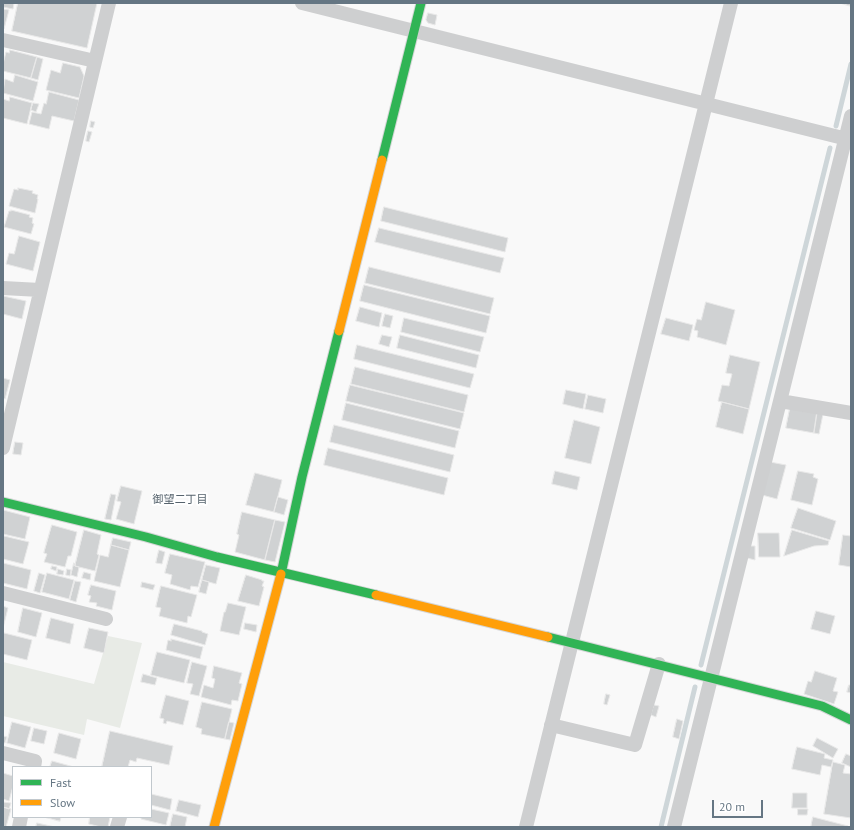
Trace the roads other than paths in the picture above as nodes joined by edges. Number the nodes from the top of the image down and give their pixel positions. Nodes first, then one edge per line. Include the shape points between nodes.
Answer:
1 (110, 3) edge
2 (302, 3) edge
3 (421, 3) edge
4 (731, 3) edge
5 (414, 31) junction
6 (3, 40) edge
7 (95, 61) junction
8 (706, 104) junction
9 (851, 116) edge
10 (848, 139) edge
11 (3, 288) edge
12 (40, 290) junction
13 (780, 401) junction
14 (851, 413) edge
15 (3, 448) edge
16 (3, 502) edge
17 (281, 572) junction
18 (3, 593) edge
19 (106, 619) dead end
20 (572, 643) junction
21 (659, 664) junction
22 (711, 678) junction
23 (851, 720) edge
24 (551, 725) junction
25 (3, 753) edge
26 (34, 766) edge
27 (214, 827) edge
28 (526, 827) edge
29 (674, 827) edge

1 - 7 street
2 - 5 street
3 - 5 street
4 - 8 street
5 - 8 street
5 - 17 street via 302,477
6 - 7 street
7 - 12 street
8 - 10 street
8 - 20 street
9 - 10 street
10 - 13 street
11 - 12 street
12 - 15 street
13 - 14 street
13 - 22 street
16 - 17 street
17 - 20 street
17 - 27 street
18 - 19 street
20 - 21 street
20 - 24 street
21 - 22 street
21 - 24 street via 635,744
22 - 23 street via 822,706
22 - 29 street
24 - 28 street
25 - 26 street via 35,762

